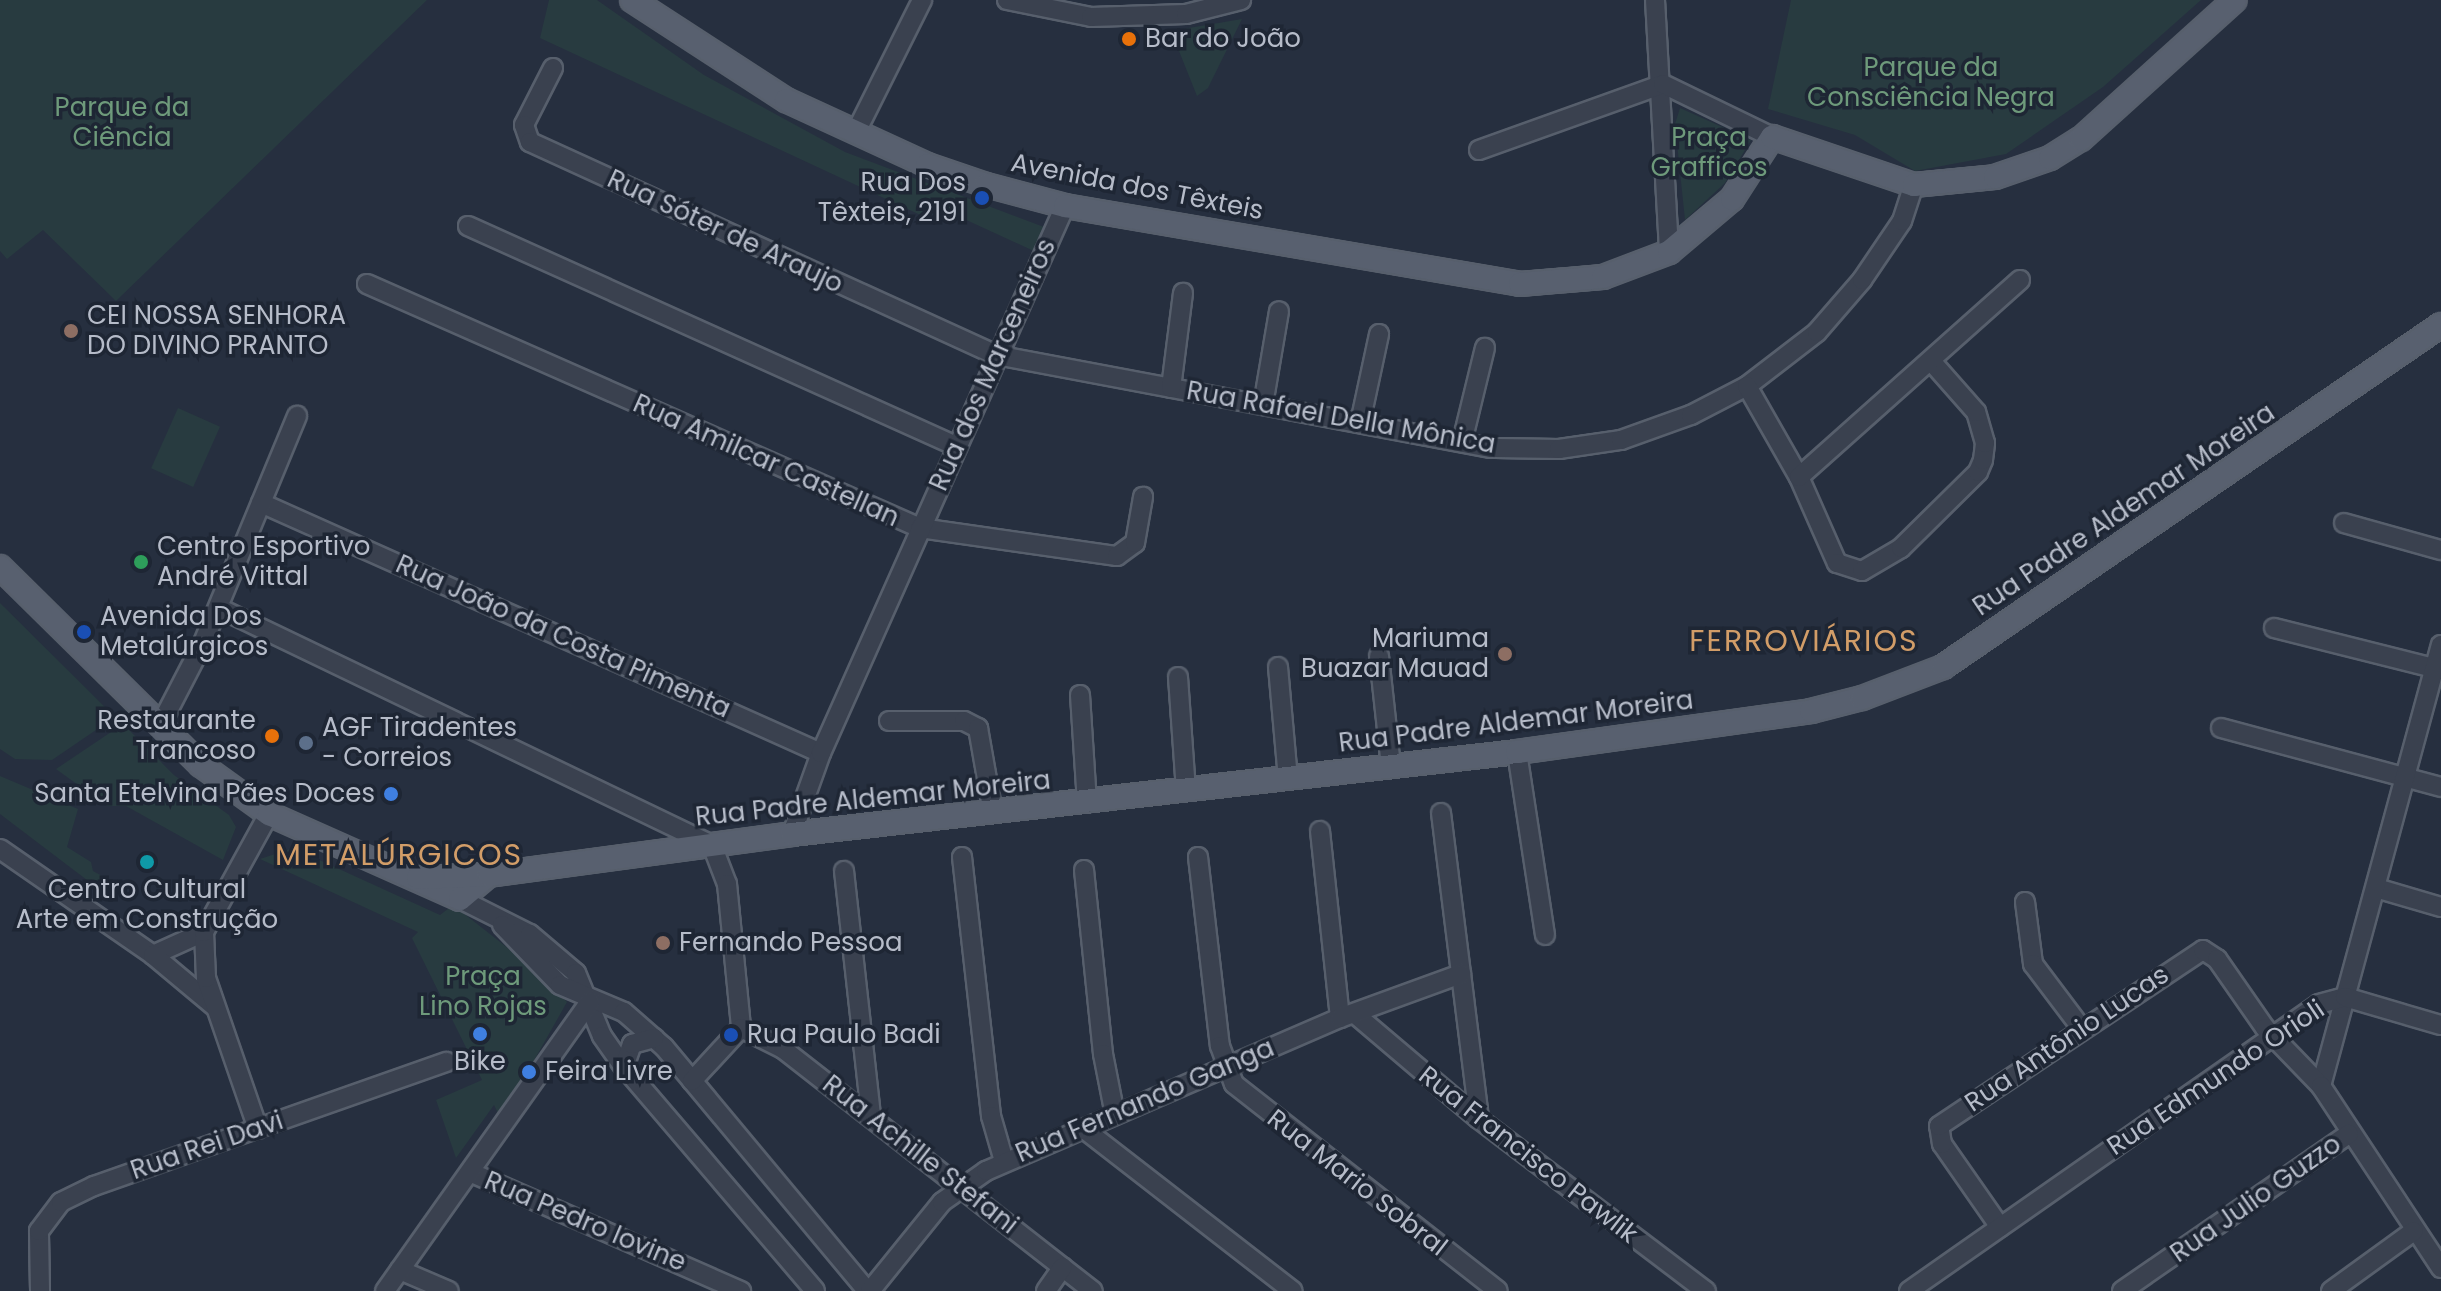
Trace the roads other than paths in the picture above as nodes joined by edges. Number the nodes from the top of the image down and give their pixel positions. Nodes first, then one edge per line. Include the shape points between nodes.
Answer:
1 (632, 0) edge
2 (922, 0) edge
3 (1007, 0) edge
4 (1241, 0) edge
5 (1655, 0) edge
6 (2235, 0) edge
7 (553, 68) dead end
8 (1663, 84) junction
9 (856, 132) junction
10 (1772, 137) junction
11 (1479, 150) dead end
12 (1914, 185) junction
13 (1065, 206) junction
14 (468, 226) dead end
15 (1669, 252) junction
16 (2020, 280) dead end
17 (367, 284) dead end
18 (1183, 293) dead end
19 (1279, 311) dead end
20 (2441, 325) edge
21 (1379, 334) dead end
22 (1485, 348) dead end
23 (996, 355) junction
24 (1931, 361) junction
25 (1747, 386) junction
26 (1171, 388) junction
27 (1263, 405) junction
28 (297, 416) dead end
29 (1360, 423) junction
30 (1462, 442) junction
31 (956, 446) junction
32 (1799, 477) junction
33 (1143, 497) dead end
34 (261, 503) junction
35 (2344, 523) dead end
36 (920, 528) junction
37 (2441, 550) edge
38 (0, 567) edge
39 (219, 608) junction
40 (2274, 628) dead end
41 (2441, 645) edge
42 (1379, 656) dead end
43 (1278, 667) dead end
44 (2438, 669) edge
45 (1178, 677) dead end
46 (1080, 695) dead end
47 (889, 721) dead end
48 (161, 724) junction
49 (2221, 728) dead end
50 (1517, 752) junction
51 (821, 753) junction
52 (1391, 767) junction
53 (2407, 778) junction
54 (1288, 779) junction
55 (2441, 787) edge
56 (1186, 790) junction
57 (1087, 803) junction
58 (993, 813) junction
59 (1441, 813) dead end
60 (269, 814) junction
61 (1320, 831) dead end
62 (792, 834) junction
63 (712, 845) junction
64 (0, 849) edge
65 (962, 857) dead end
66 (1198, 857) dead end
67 (1084, 870) dead end
68 (844, 871) dead end
69 (489, 875) junction
70 (418, 878) junction
71 (2376, 888) junction
72 (460, 899) junction
73 (2025, 902) dead end
74 (2441, 907) edge
75 (204, 932) junction
76 (1545, 935) dead end
77 (153, 955) junction
78 (1461, 974) junction
79 (2345, 997) junction
80 (590, 1001) junction
81 (214, 1006) junction
82 (1347, 1016) junction
83 (2441, 1025) edge
84 (741, 1028) junction
85 (2082, 1029) junction
86 (2273, 1037) junction
87 (654, 1038) junction
88 (447, 1062) dead end
89 (624, 1067) junction
90 (1225, 1067) junction
91 (692, 1081) junction
92 (2321, 1086) junction
93 (1115, 1115) junction
94 (871, 1116) junction
95 (1479, 1119) junction
96 (258, 1129) junction
97 (1084, 1129) junction
98 (2349, 1134) junction
99 (1004, 1161) junction
100 (472, 1173) junction
101 (962, 1187) junction
102 (2000, 1227) junction
103 (2414, 1231) junction
104 (1063, 1267) junction
105 (2441, 1268) edge
106 (400, 1270) junction
107 (40, 1291) edge
108 (385, 1291) edge
109 (449, 1291) edge
110 (741, 1291) edge
111 (815, 1291) edge
112 (869, 1291) edge
113 (1046, 1291) edge
114 (1093, 1291) edge
115 (1293, 1291) edge
116 (1498, 1291) edge
117 (1706, 1291) edge
118 (1909, 1291) edge
119 (2122, 1291) edge
120 (2331, 1291) edge

1 - 9 main road, Avenida dos Têxteis via 786,100
2 - 9 street
3 - 4 street via 1091,17 1186,14
5 - 8 street
6 - 12 main road via 2081,139 2050,158 1995,177
7 - 23 street, Rua Sóter de Araujo via 524,125 530,142
8 - 10 street
8 - 11 street
8 - 15 street
9 - 13 main road, Avenida dos Têxteis via 927,165
10 - 12 main road
10 - 15 main road, Avenida dos Têxteis via 1732,199
12 - 25 street, Rua Rafael Della Mônica via 1902,221 1862,280 1817,332
13 - 15 main road, Avenida dos Têxteis via 1520,284 1603,277
13 - 23 street, Rua dos Marceneiros
14 - 31 street
16 - 24 street
17 - 36 street, Rua Amilcar Castellan
18 - 26 street
19 - 27 street
20 - 50 main road, Rua Padre Aldemar Moreira via 2060,590 1906,686 1811,711
21 - 29 street
22 - 30 street
23 - 26 street, Rua Rafael Della Mônica
23 - 31 street, Rua dos Marceneiros
24 - 32 street
24 - 32 street via 1976,412 1985,443 1983,460 1978,472 1901,548 1873,568 1844,569 1831,553
25 - 30 street, Rua Rafael Della Mônica via 1691,415 1621,440 1559,449
25 - 32 street
26 - 27 street, Rua Rafael Della Mônica
27 - 29 street, Rua Rafael Della Mônica
28 - 34 street
29 - 30 street, Rua Rafael Della Mônica
31 - 36 street, Rua dos Marceneiros
33 - 36 street, Rua Amilcar Castellan via 1135,543 1117,556
34 - 39 street
34 - 51 street, Rua João da Costa Pimenta
35 - 37 street
36 - 51 street, Rua dos Marceneiros
38 - 48 main road
39 - 48 street
39 - 63 street
40 - 44 street
41 - 44 street, Rua Edmundo Orioli
42 - 52 street
43 - 54 street
44 - 53 street, Rua Edmundo Orioli
45 - 56 street
46 - 57 street
47 - 58 street via 964,721 978,728
48 - 60 main road via 201,765
49 - 53 street
50 - 52 main road, Rua Padre Aldemar Moreira
50 - 76 street
51 - 62 street, Rua dos Marceneiros
52 - 54 main road, Rua Padre Aldemar Moreira
53 - 55 street
53 - 71 street, Rua Edmundo Orioli
54 - 56 main road, Rua Padre Aldemar Moreira
56 - 57 main road, Rua Padre Aldemar Moreira
57 - 58 main road, Rua Padre Aldemar Moreira
58 - 62 main road, Rua Padre Aldemar Moreira
59 - 78 street
60 - 70 main road
60 - 75 street
61 - 82 street
62 - 63 main road, Rua Padre Aldemar Moreira
63 - 69 main road, Rua Padre Aldemar Moreira
63 - 84 street via 727,884
64 - 77 street
65 - 99 street via 991,1116
66 - 90 street
67 - 93 street via 1103,1054
68 - 94 street
69 - 70 main road, Rua Padre Aldemar Moreira
69 - 72 main road
70 - 72 main road
71 - 74 street
71 - 79 street, Rua Edmundo Orioli
72 - 80 street via 500,923 560,985
73 - 85 street via 2033,964
75 - 77 street
75 - 81 street via 206,978
77 - 81 street
78 - 82 street, Rua Fernando Ganga
78 - 95 street
79 - 83 street
79 - 86 street, Rua Edmundo Orioli via 2319,1004
79 - 92 street
80 - 87 street via 624,1012
80 - 89 street via 602,1036
80 - 100 street
81 - 96 street
82 - 90 street, Rua Fernando Ganga
82 - 95 street, Rua Francisco Pawlik
84 - 91 street
84 - 94 street, Rua Achille Stefani via 769,1039
85 - 86 street, Rua Antônio Lucas via 2203,950 2217,959
85 - 102 street, Rua Antônio Lucas via 1937,1131
86 - 92 street
86 - 102 street, Rua Edmundo Orioli
87 - 89 street via 632,1044
87 - 91 street
88 - 96 street, Rua Rei Davi
89 - 111 street
90 - 93 street, Rua Fernando Ganga
90 - 116 street, Rua Mario Sobral via 1250,1100
91 - 112 street
92 - 98 street
93 - 97 street, Rua Fernando Ganga
94 - 101 street, Rua Achille Stefani
95 - 117 street, Rua Francisco Pawlik
96 - 107 street, Rua Rei Davi via 61,1202 39,1231
97 - 99 street, Rua Fernando Ganga
97 - 115 street
98 - 103 street
98 - 119 street, Rua Julio Guzzo
99 - 101 street, Rua Fernando Ganga
100 - 106 street
100 - 110 street, Rua Pedro Iovine
101 - 104 street, Rua Achille Stefani
101 - 112 street, Rua Fernando Ganga via 942,1202
102 - 118 street, Rua Edmundo Orioli
103 - 105 street
103 - 120 street
104 - 113 street
104 - 114 street, Rua Achille Stefani
106 - 108 street
106 - 109 street

